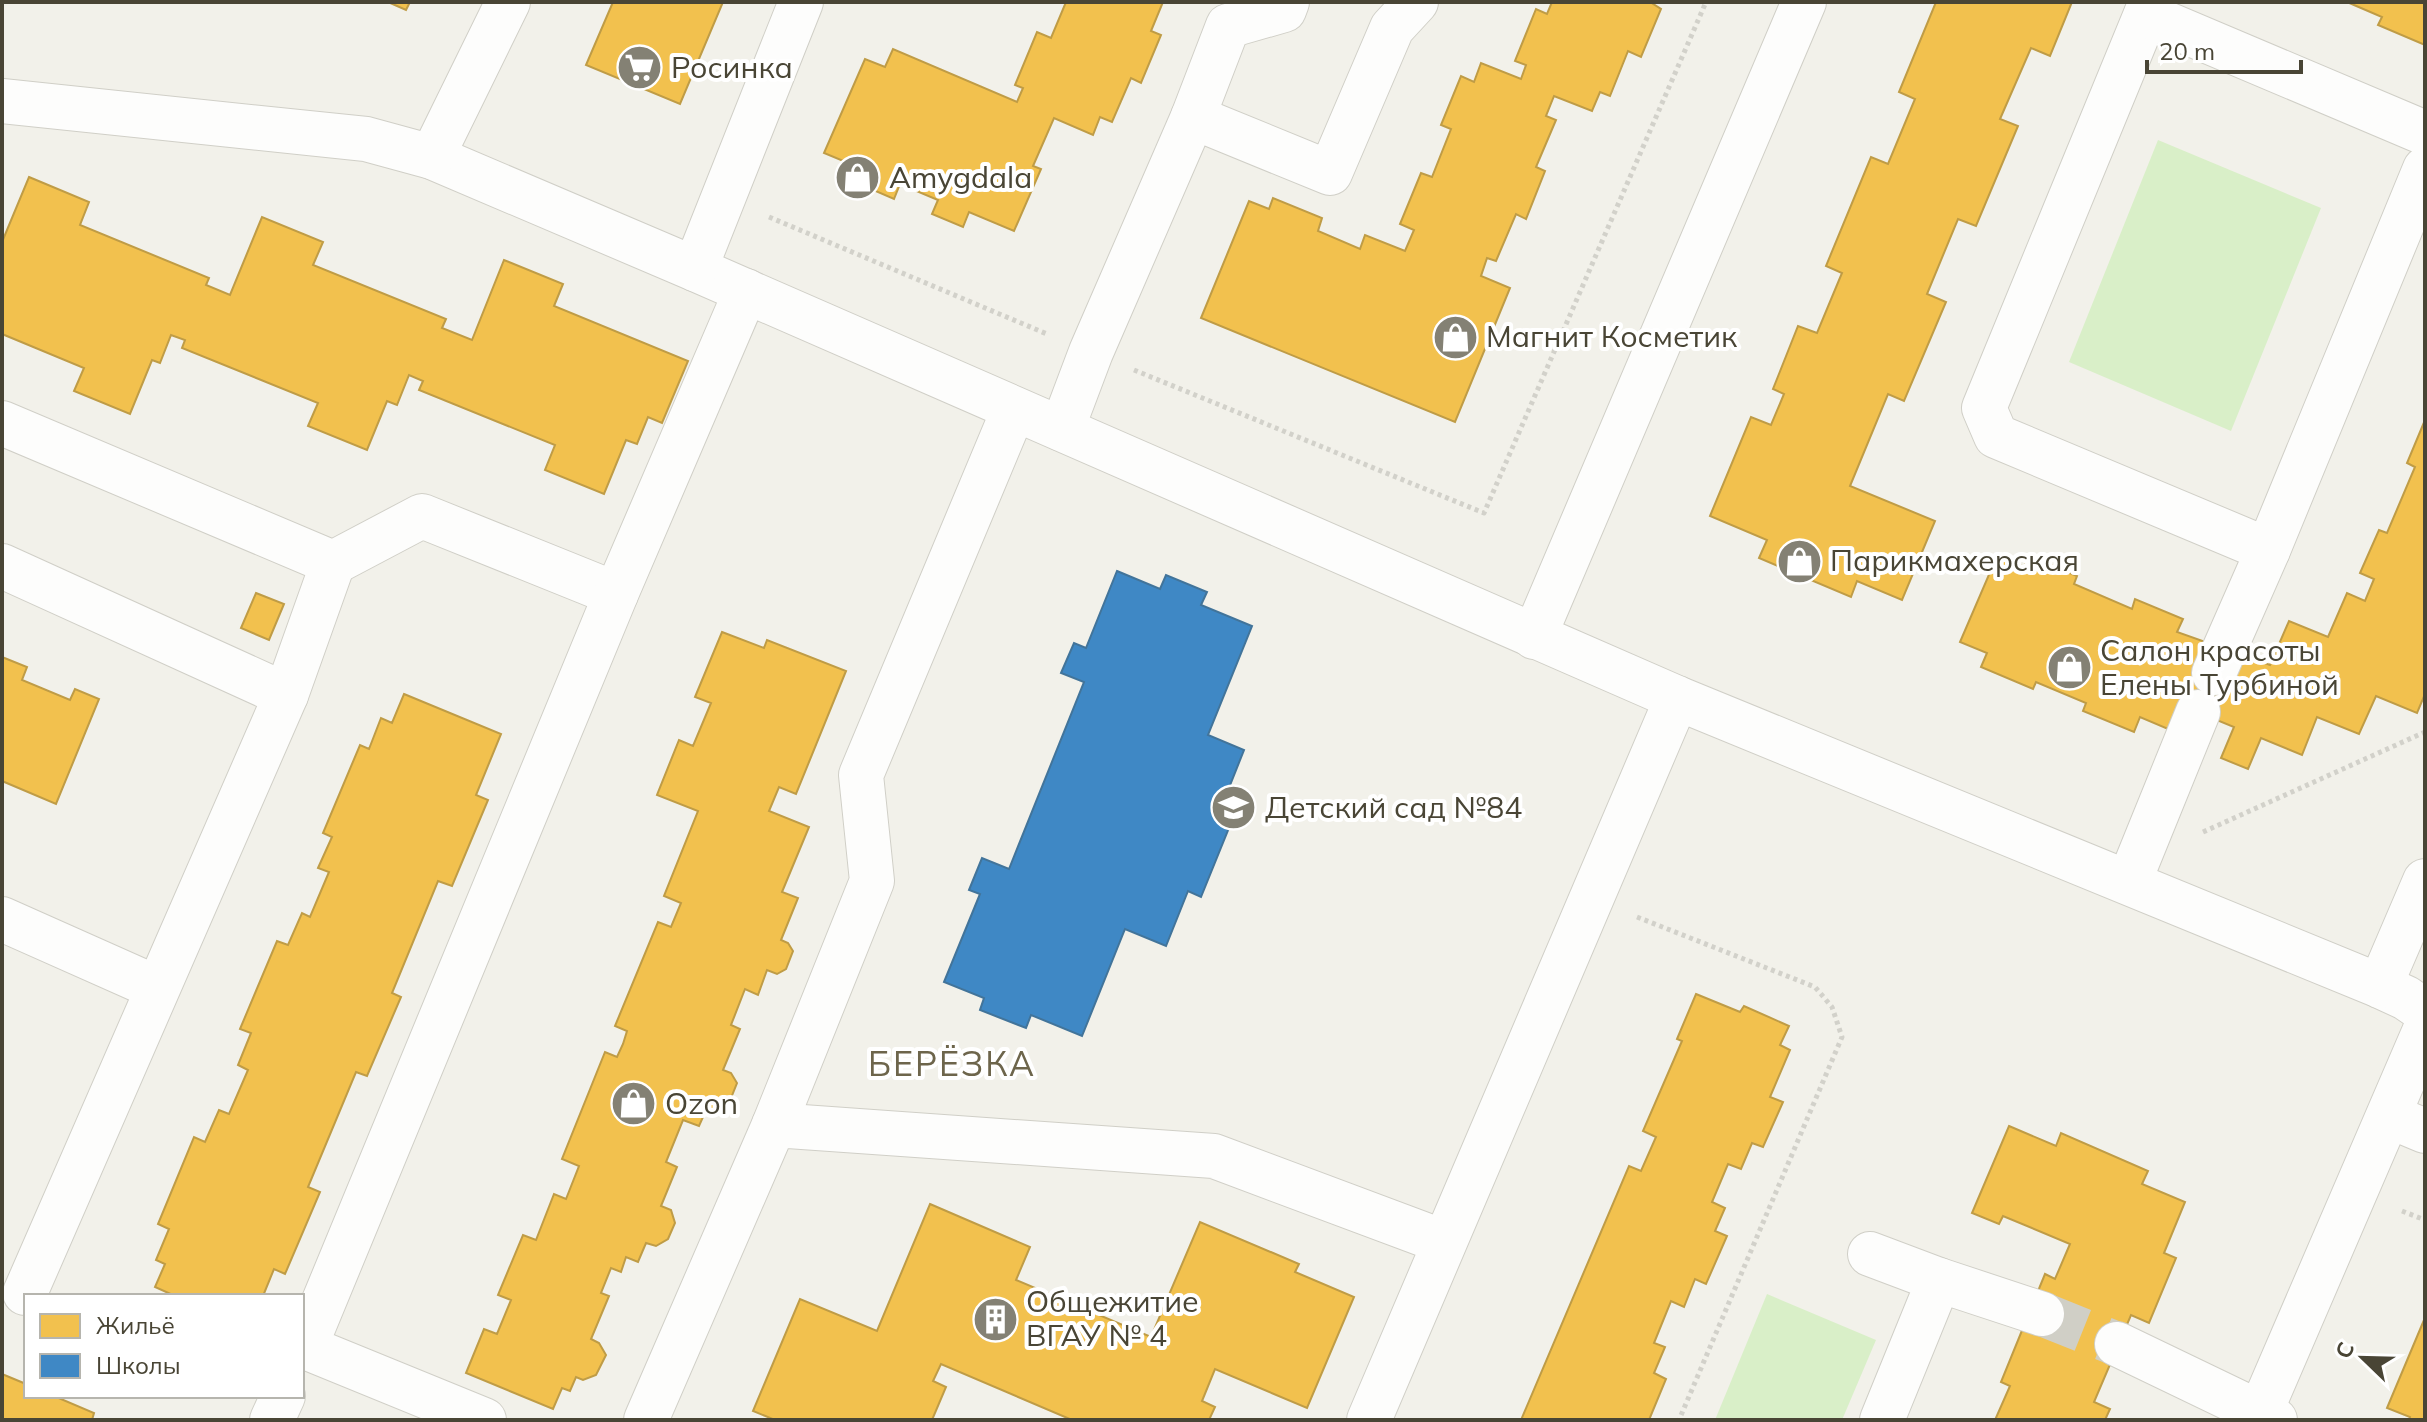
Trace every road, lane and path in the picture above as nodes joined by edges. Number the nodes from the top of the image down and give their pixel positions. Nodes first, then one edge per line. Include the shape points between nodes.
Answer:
1 (508, 2) edge
2 (801, 2) edge
3 (1287, 2) edge
4 (1416, 2) edge
5 (1706, 2) edge
6 (1804, 2) edge
7 (2148, 8) edge
8 (2, 101) edge
9 (1193, 117) junction
10 (2425, 133) edge
11 (432, 157) junction
12 (2425, 169) edge
13 (695, 269) junction
14 (746, 291) junction
15 (1014, 409) junction
16 (2, 423) edge
17 (1062, 429) junction
18 (1484, 513) dead end
19 (2268, 550) junction
20 (333, 563) junction
21 (2, 566) edge
22 (616, 594) junction
23 (1534, 637) junction
24 (286, 695) junction
25 (1677, 698) junction
26 (2425, 732) edge
27 (2150, 832) junction
28 (2425, 881) edge
29 (2129, 882) junction
30 (1592, 898) junction
31 (2, 919) edge
32 (2380, 986) junction
33 (157, 988) junction
34 (2425, 1011) edge
35 (2425, 1030) edge
36 (2407, 1124) edge
37 (774, 1125) junction
38 (2402, 1211) dead end
39 (2425, 1220) edge
40 (1444, 1242) junction
41 (1870, 1254) dead end
42 (1939, 1280) junction
43 (20, 1290) edge
44 (2042, 1314) tunnel mouth
45 (2117, 1344) tunnel mouth
46 (304, 1348) edge
47 (304, 1350) edge
48 (2268, 1416) edge
49 (484, 1420) edge
50 (646, 1420) edge
51 (1369, 1420) edge
52 (1679, 1420) edge
53 (1882, 1420) edge

1 - 11 lane
2 - 13 lane
3 - 9 lane via 1284,10 1228,26
4 - 9 lane via 1392,28 1330,173
5 - 18 path
6 - 23 lane
7 - 10 lane
7 - 19 lane via 1984,408 1996,436
8 - 11 lane via 366,139
9 - 17 lane
11 - 13 lane
12 - 19 lane
13 - 14 lane
14 - 15 lane
14 - 22 lane
15 - 17 lane
15 - 37 lane via 861,775 872,881
16 - 20 lane
17 - 23 lane
19 - 27 lane
20 - 22 lane via 422,516
20 - 24 lane
21 - 24 lane
22 - 46 lane
23 - 25 lane
24 - 33 lane
25 - 29 lane
25 - 30 lane
26 - 27 path via 2178,844
27 - 29 lane
28 - 32 lane
29 - 32 lane
30 - 40 lane
30 - 52 path via 1815,987 1832,1007 1842,1037
31 - 33 lane
32 - 34 lane
33 - 43 lane
35 - 36 lane
36 - 48 lane
37 - 40 lane via 1214,1156
37 - 50 lane
38 - 39 path
40 - 51 lane
41 - 42 lane
42 - 44 lane
42 - 53 lane
45 - 48 lane
47 - 49 lane

